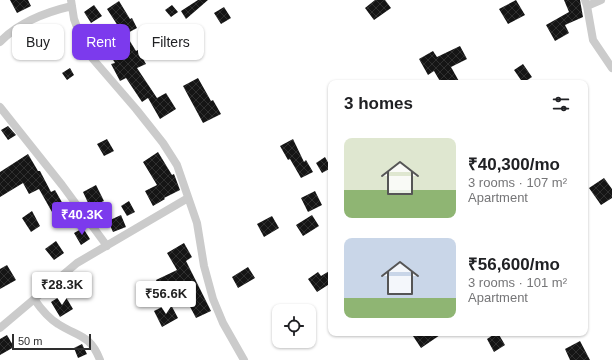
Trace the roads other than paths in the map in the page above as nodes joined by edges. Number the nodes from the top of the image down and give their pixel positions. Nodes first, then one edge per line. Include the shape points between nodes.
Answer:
1 (601, 0) edge
2 (72, 3) edge
3 (586, 3) edge
4 (0, 42) edge
5 (612, 68) edge
6 (0, 106) edge
7 (188, 198) junction
8 (107, 246) junction
9 (34, 299) junction
10 (0, 328) edge
11 (100, 360) edge
12 (244, 360) edge

1 - 3 street
2 - 4 street via 21,25
2 - 7 street via 74,19 86,51 163,143 177,165
3 - 5 street via 593,40
6 - 8 street
7 - 8 street
7 - 12 street via 197,223 204,266 213,299
8 - 9 street via 77,263
9 - 10 street
9 - 11 street via 46,315 90,342

